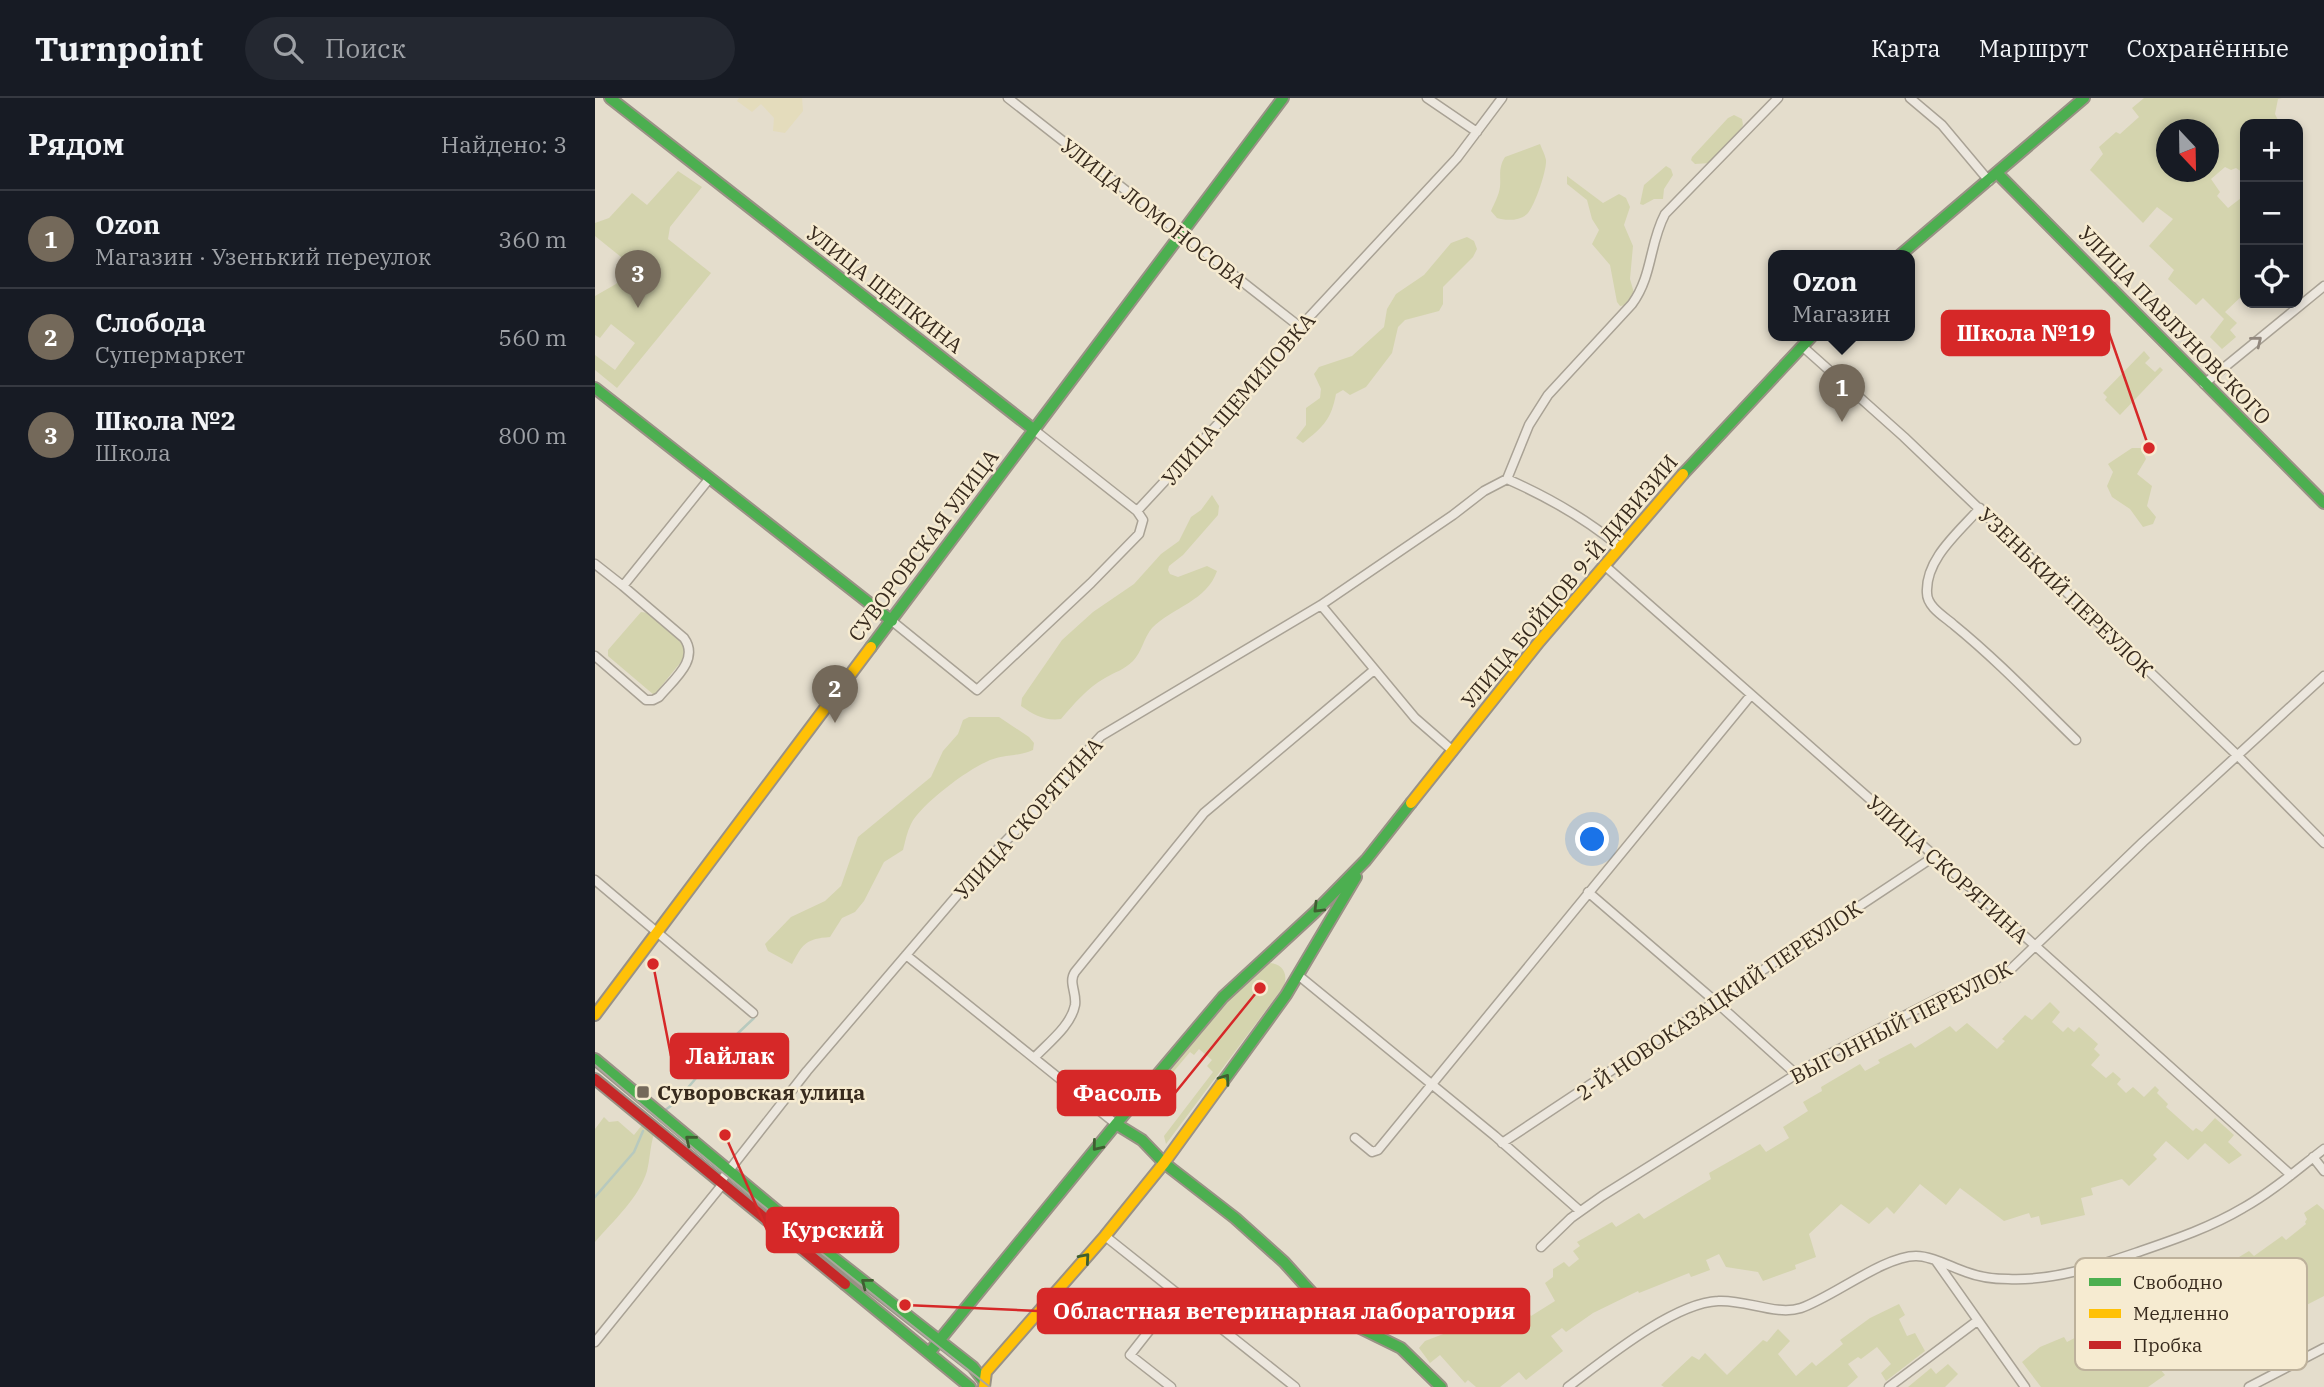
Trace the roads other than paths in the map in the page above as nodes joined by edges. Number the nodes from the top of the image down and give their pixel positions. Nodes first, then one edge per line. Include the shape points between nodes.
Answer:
1 (610, 98) edge
2 (1007, 98) edge
3 (1283, 98) edge
4 (1427, 98) edge
5 (1503, 98) edge
6 (1778, 98) edge
7 (1910, 98) edge
8 (2084, 98) edge
9 (1476, 132) junction
10 (1993, 178) junction
11 (1180, 235) junction
12 (1906, 250) edge
13 (2324, 286) edge
14 (1300, 327) junction
15 (1807, 341) edge
16 (1802, 346) junction
17 (2204, 384) junction
18 (595, 388) edge
19 (1033, 429) junction
20 (709, 479) junction
21 (1507, 479) junction
22 (2324, 503) edge
23 (1980, 508) junction
24 (1137, 511) junction
25 (1620, 547) junction
26 (595, 564) edge
27 (1604, 565) junction
28 (623, 586) junction
29 (1321, 605) junction
30 (892, 621) junction
31 (595, 656) edge
32 (1374, 670) junction
33 (2324, 676) edge
34 (1751, 695) junction
35 (2076, 740) dead end
36 (1453, 751) junction
37 (2238, 756) junction
38 (2324, 843) edge
39 (1935, 856) junction
40 (1366, 860) junction
41 (595, 880) edge
42 (1588, 892) junction
43 (658, 933) junction
44 (2035, 946) junction
45 (907, 955) junction
46 (1298, 975) junction
47 (1716, 1002) junction
48 (753, 1013) dead end
49 (595, 1015) edge
50 (1034, 1058) junction
51 (595, 1059) edge
52 (1796, 1074) junction
53 (595, 1079) edge
54 (1432, 1085) junction
55 (1116, 1124) junction
56 (1355, 1138) dead end
57 (1502, 1143) junction
58 (2324, 1149) edge
59 (2313, 1157) junction
60 (1164, 1163) junction
61 (729, 1171) junction
62 (2324, 1171) edge
63 (2291, 1175) junction
64 (722, 1185) junction
65 (1580, 1210) junction
66 (1104, 1236) junction
67 (1541, 1247) dead end
68 (2118, 1258) edge
69 (1936, 1261) junction
70 (2075, 1272) edge
71 (1178, 1294) junction
72 (1977, 1321) junction
73 (940, 1340) junction
74 (595, 1342) edge
75 (1008, 1346) junction
76 (2324, 1348) edge
77 (932, 1356) junction
78 (2307, 1357) edge
79 (973, 1367) junction
80 (2282, 1370) edge
81 (984, 1384) edge
82 (970, 1387) edge
83 (1171, 1387) edge
84 (1295, 1387) edge
85 (1441, 1387) edge
86 (1568, 1387) edge
87 (1889, 1387) edge
88 (2025, 1387) edge
89 (2249, 1387) edge

1 - 19 street, УЛИЦА ЩЕПКИНА
2 - 11 street, УЛИЦА ЛОМОНОСОВА
3 - 11 street, СУВОРОВСКАЯ УЛИЦА
4 - 9 street
5 - 9 street, УЛИЦА ЩЕМИЛОВКА
6 - 21 street via 1665,214 1640,293 1548,395 1529,425
7 - 10 street, УЛИЦА ПАВЛУНОВСКОГО
8 - 10 street
9 - 14 street, УЛИЦА ЩЕМИЛОВКА
10 - 12 street
10 - 17 street, УЛИЦА ПАВЛУНОВСКОГО via 2053,228
11 - 14 street, УЛИЦА ЛОМОНОСОВА
11 - 19 street, СУВОРОВСКАЯ УЛИЦА
17 -> 13 street
14 - 24 street, УЛИЦА ЩЕМИЛОВКА via 1243,397
15 - 16 street, УЛИЦА БОЙЦОВ 9-Й ДИВИЗИИ
16 - 23 street, УЗЕНЬКИЙ ПЕРЕУЛОК
16 - 25 street, УЛИЦА БОЙЦОВ 9-Й ДИВИЗИИ
17 - 22 street, УЛИЦА ПАВЛУНОВСКОГО
18 - 20 street
19 - 24 street, УЛИЦА ЩЕПКИНА
19 - 30 street, СУВОРОВСКАЯ УЛИЦА
20 - 28 street
20 - 30 street
21 - 25 street via 1571,511
21 - 29 street, УЛИЦА СКОРЯТИНА
23 - 35 street via 1940,553 1930,575 1928,600
23 - 37 street, УЗЕНЬКИЙ ПЕРЕУЛОК
24 - 30 street via 1143,520 1139,534 977,690
25 - 27 street, УЛИЦА БОЙЦОВ 9-Й ДИВИЗИИ
26 - 28 street
27 - 34 street, УЛИЦА СКОРЯТИНА
27 - 36 street, УЛИЦА БОЙЦОВ 9-Й ДИВИЗИИ
28 - 31 street via 684,638 690,648 689,661 659,697 646,700
29 - 32 street
29 - 45 street, УЛИЦА СКОРЯТИНА via 1101,736
30 - 43 street, СУВОРОВСКАЯ УЛИЦА
32 - 36 street via 1415,718
32 - 50 street via 1196,822 1075,972 1070,1017
33 - 37 street, ВЫГОННЫЙ ПЕРЕУЛОК
34 - 39 street, УЛИЦА СКОРЯТИНА
34 - 42 street
36 - 40 street, УЛИЦА БОЙЦОВ 9-Й ДИВИЗИИ
37 - 38 street, УЗЕНЬКИЙ ПЕРЕУЛОК
37 - 44 street, ВЫГОННЫЙ ПЕРЕУЛОК
39 - 44 street, УЛИЦА СКОРЯТИНА
39 - 47 street, 2-Й НОВОКАЗАЦКИЙ ПЕРЕУЛОК
40 - 46 street, УЛИЦА БОЙЦОВ 9-Й ДИВИЗИИ
40 -> 55 street, УЛИЦА БОЙЦОВ 9-Й ДИВИЗИИ via 1223,997
41 - 43 street
42 - 47 street
42 - 54 street
43 - 48 street
43 - 49 street, СУВОРОВСКАЯ УЛИЦА
44 - 52 street, ВЫГОННЫЙ ПЕРЕУЛОК via 2002,975 1943,996
44 - 63 street, УЛИЦА СКОРЯТИНА
45 - 50 street
45 - 61 street, УЛИЦА СКОРЯТИНА via 793,1087
46 - 54 street
60 -> 46 street, УЛИЦА БОЙЦОВ 9-Й ДИВИЗИИ
47 - 52 street
47 - 57 street, 2-Й НОВОКАЗАЦКИЙ ПЕРЕУЛОК
50 - 55 street
61 -> 51 street
52 - 65 street, ВЫГОННЫЙ ПЕРЕУЛОК
53 - 64 street
54 - 56 street via 1378,1150 1372,1152
54 - 57 street
55 - 60 street via 1142,1140
55 -> 73 street, УЛИЦА БОЙЦОВ 9-Й ДИВИЗИИ
57 - 65 street
58 - 59 street
59 - 62 street
59 - 63 street
60 - 66 street, УЛИЦА БОЙЦОВ 9-Й ДИВИЗИИ
60 - 85 street via 1235,1218 1312,1293 1348,1322 1401,1348
61 - 64 street, УЛИЦА СКОРЯТИНА
73 -> 61 street
63 - 68 street via 2221,1220
64 - 74 street, УЛИЦА СКОРЯТИНА
64 - 77 street
65 - 67 street, ВЫГОННЫЙ ПЕРЕУЛОК
66 - 71 street
75 -> 66 street, УЛИЦА БОЙЦОВ 9-Й ДИВИЗИИ
69 - 70 street via 1969,1274 2002,1279
69 - 72 street
69 - 86 street via 1904,1258 1793,1310 1735,1301 1698,1304 1621,1346
71 - 83 street via 1130,1355
71 - 84 street
72 - 87 street
72 - 88 street
73 - 77 street, УЛИЦА БОЙЦОВ 9-Й ДИВИЗИИ
73 - 79 street
75 - 79 street
75 - 81 street, УЛИЦА БОЙЦОВ 9-Й ДИВИЗИИ via 986,1372
76 - 78 street
77 - 79 street
77 - 82 street
79 - 81 street
80 - 89 street

